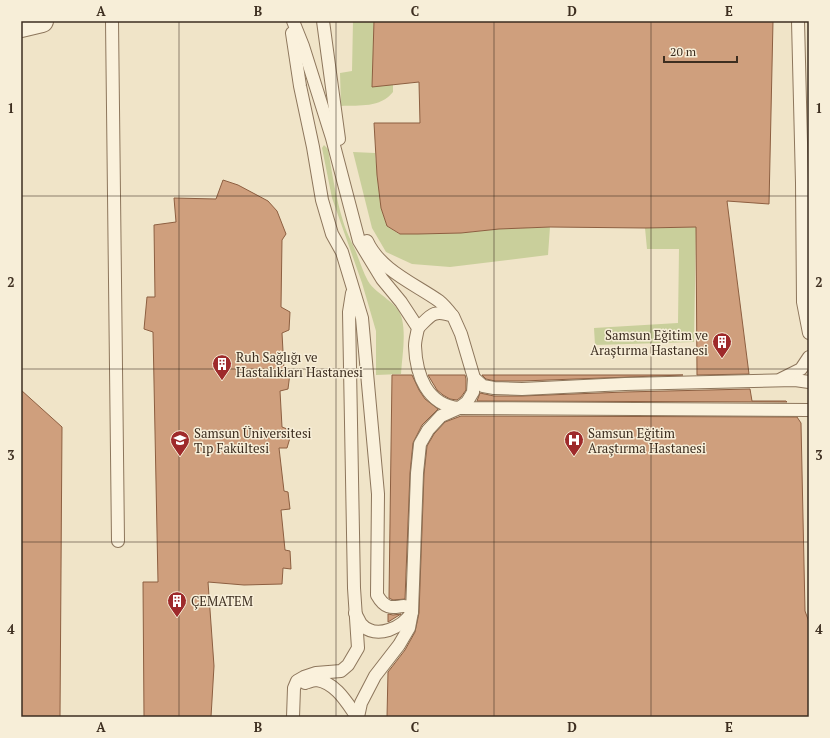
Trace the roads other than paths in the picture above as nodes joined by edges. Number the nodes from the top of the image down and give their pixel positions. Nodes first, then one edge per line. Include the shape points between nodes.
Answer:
1 (42, 21) edge
2 (112, 21) edge
3 (292, 21) edge
4 (323, 21) edge
5 (798, 21) edge
6 (21, 26) edge
7 (332, 138) junction
8 (313, 148) junction
9 (353, 290) junction
10 (453, 316) junction
11 (418, 328) junction
12 (809, 333) edge
13 (809, 357) edge
14 (474, 378) junction
15 (775, 381) junction
16 (809, 382) edge
17 (459, 408) junction
18 (809, 410) edge
19 (118, 542) dead end
20 (412, 612) junction
21 (355, 613) junction
22 (294, 698) junction
23 (294, 717) edge
24 (357, 717) edge

1 - 6 street
2 - 19 lane
3 - 7 lane via 303,46
3 - 8 lane via 300,86
4 - 10 lane via 337,134 361,226 369,245 394,272 440,302
5 - 12 lane via 803,302
7 - 8 lane via 324,130 320,130 314,139
7 - 11 lane via 359,241 382,279
8 - 9 lane via 322,200
9 - 20 lane via 362,318 377,486 378,595 386,607 403,605
9 - 21 lane via 349,312
10 - 11 lane via 442,312 432,314
10 - 14 lane
11 - 17 lane via 415,345 421,381 439,402
13 - 15 lane via 801,369
14 - 15 lane via 482,386 522,389
14 - 17 lane via 473,392 467,402
15 - 16 lane
17 - 18 lane
17 - 20 lane via 441,416 420,444
20 - 21 lane via 401,625 388,631 373,632 362,625
20 - 24 lane via 409,628 399,646 375,676
21 - 22 lane via 358,648 348,665 341,671 316,673 297,681
22 - 23 lane
22 - 24 lane via 304,683 316,680 329,685 341,695

